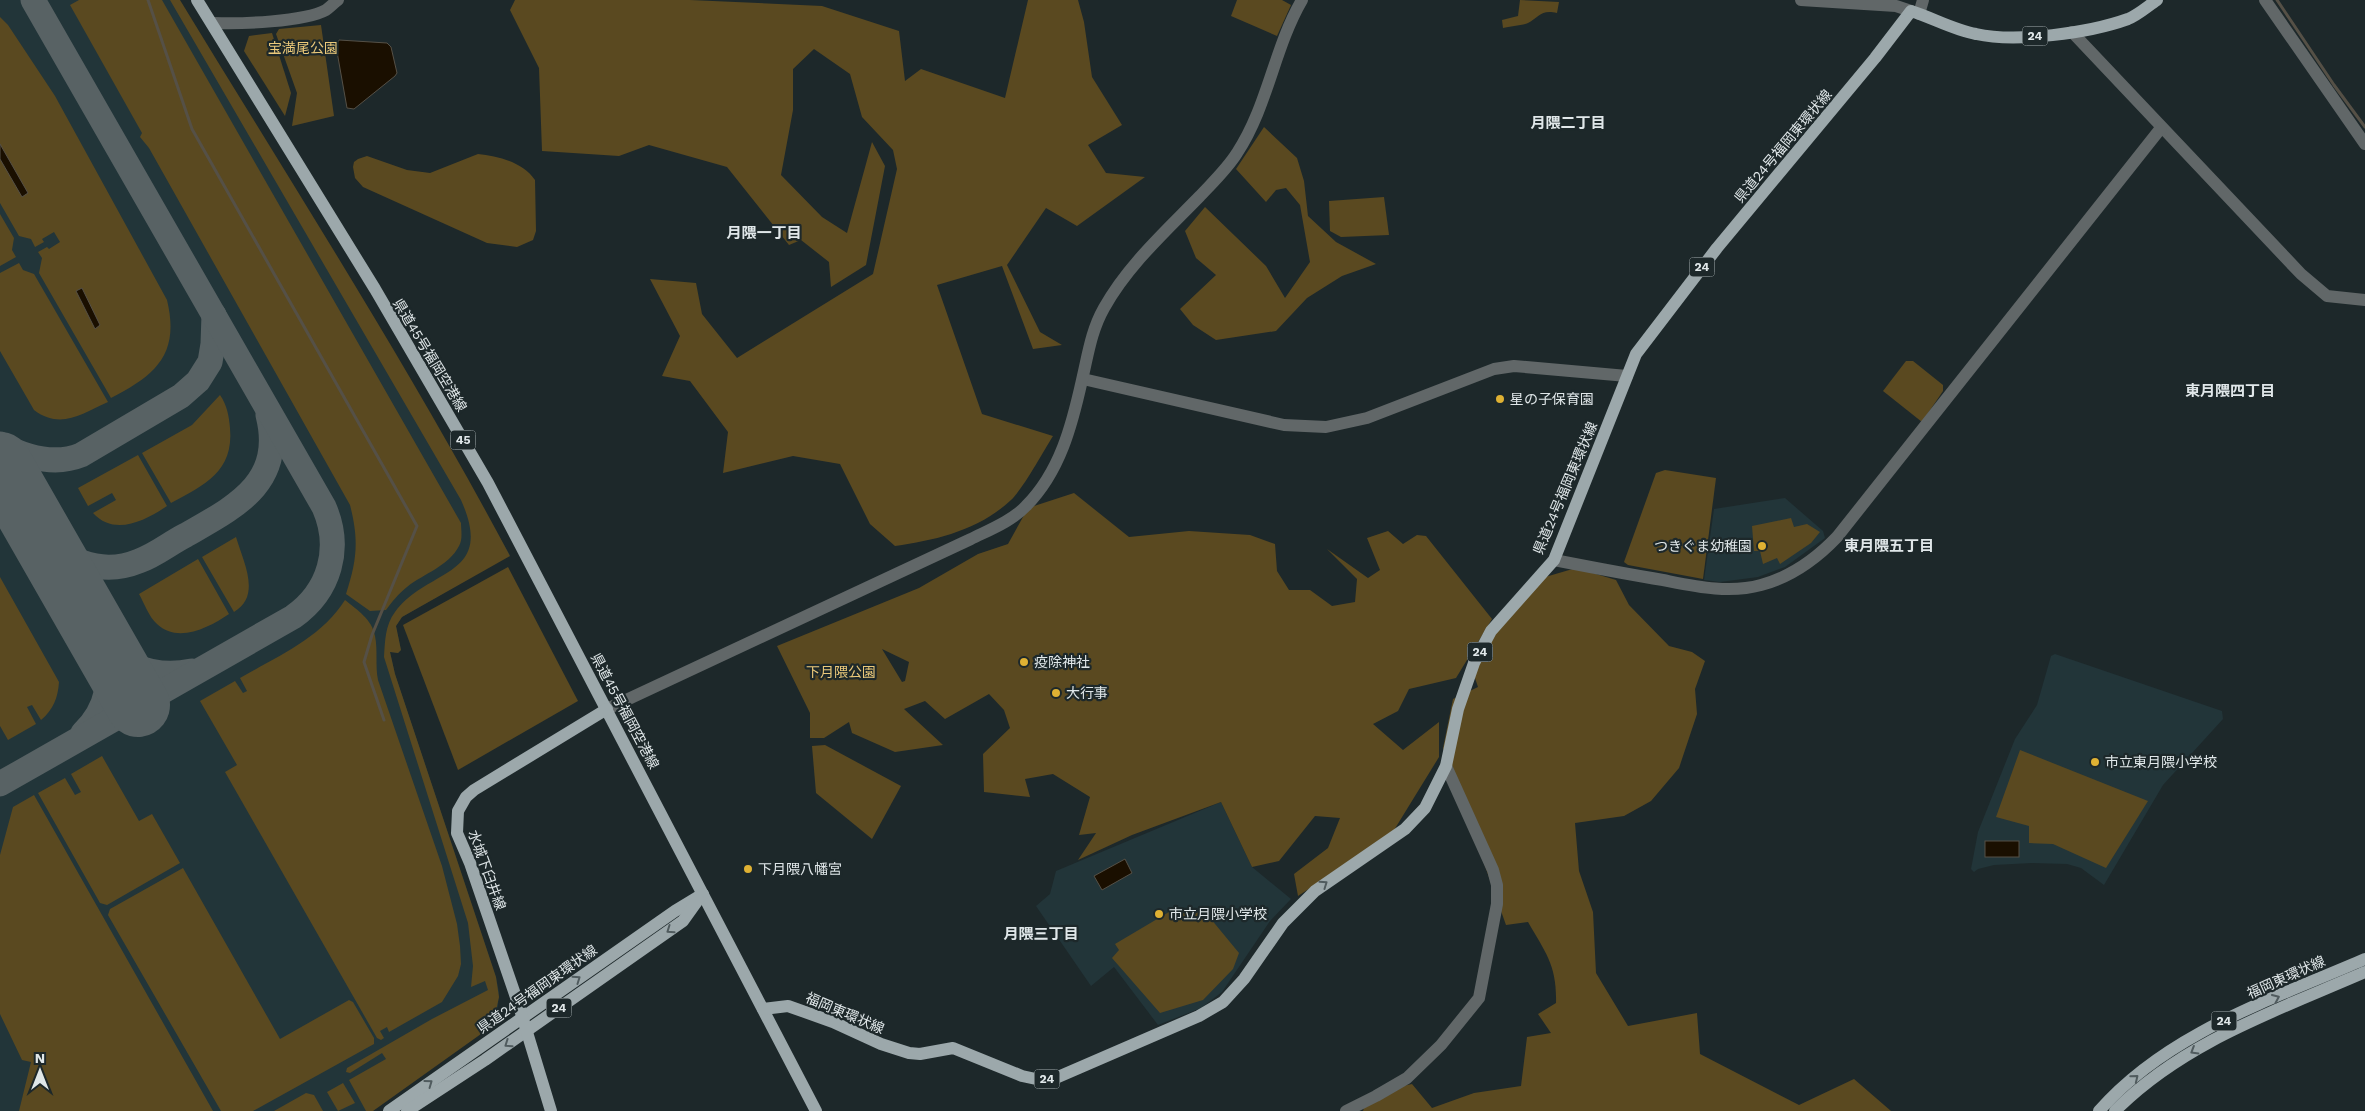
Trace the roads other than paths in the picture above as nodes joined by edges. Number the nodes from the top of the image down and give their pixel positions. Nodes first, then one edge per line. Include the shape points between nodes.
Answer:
1 (197, 0) edge
2 (338, 0) edge
3 (1302, 0) edge
4 (1801, 0) edge
5 (1923, 0) edge
6 (2157, 0) edge
7 (2265, 0) edge
8 (1915, 12) junction
9 (214, 24) junction
10 (2072, 32) junction
11 (2161, 128) junction
12 (2365, 144) edge
13 (2365, 300) edge
14 (1626, 376) junction
15 (1083, 379) junction
16 (1554, 560) junction
17 (607, 708) junction
18 (1446, 766) junction
19 (703, 894) junction
20 (1288, 917) joint
21 (2365, 959) edge
22 (2365, 972) edge
23 (763, 1009) junction
24 (523, 1017) junction
25 (526, 1031) junction
26 (390, 1111) edge
27 (407, 1111) edge
28 (551, 1111) edge
29 (816, 1111) edge
30 (1346, 1111) edge
31 (2099, 1111) edge
32 (2115, 1111) edge

1 - 9 main road, 県道45号福岡空港線 / 45
2 - 9 street via 325,10 291,19
3 - 15 street via 1250,132 1227,167 1152,246 1113,293 1092,335
4 - 8 street via 1896,6
5 - 8 street
6 - 10 main road, 24 via 2129,18
7 - 12 street
8 - 10 main road, 24 via 1974,34 1998,38
8 - 14 main road, 県道24号福岡東環状線 / 24 via 1717,248 1636,354
9 - 17 main road, 県道45号福岡空港線 / 45 via 488,483
10 - 11 street
11 - 13 street via 2301,274 2327,296
11 - 16 street via 1820,555 1801,568 1761,586 1731,589 1702,587
14 - 15 street via 1514,366 1494,369 1367,418 1342,425 1310,427 1284,425
14 - 16 main road, 県道24号福岡東環状線 / 24
15 - 17 street via 1063,449 1050,476 1026,507 971,539
16 - 18 main road, 県道24号福岡東環状線 / 24 via 1491,631 1474,663 1460,702
17 - 19 main road, 県道45号福岡空港線 / 45
17 - 24 main road, 水城下臼井線 via 474,790 458,811 457,833
20 -> 18 main road, 県道24号福岡東環状線 / 24 via 1315,891 1406,829 1425,808
18 - 30 street via 1497,885 1495,922 1479,998 1441,1045 1406,1078
19 - 23 main road
24 -> 19 main road, 県道24号福岡東環状線 / 24 via 675,910
19 -> 25 main road, 24 via 683,920
20 - 23 main road, 福岡東環状線 / 24 via 1223,1002 1199,1016 1058,1077 1036,1079 1022,1076 953,1048 909,1053 788,1006
31 -> 21 main road, 福岡東環状線 / 24 via 2121,1089 2174,1048 2238,1015
22 -> 32 main road, 福岡東環状線 / 24 via 2216,1038 2162,1070
23 - 29 main road
24 - 25 main road, 水城下臼井線
26 -> 24 main road, 県道24号福岡東環状線 / 24
25 -> 27 main road, 24
25 - 28 main road, 水城下臼井線

